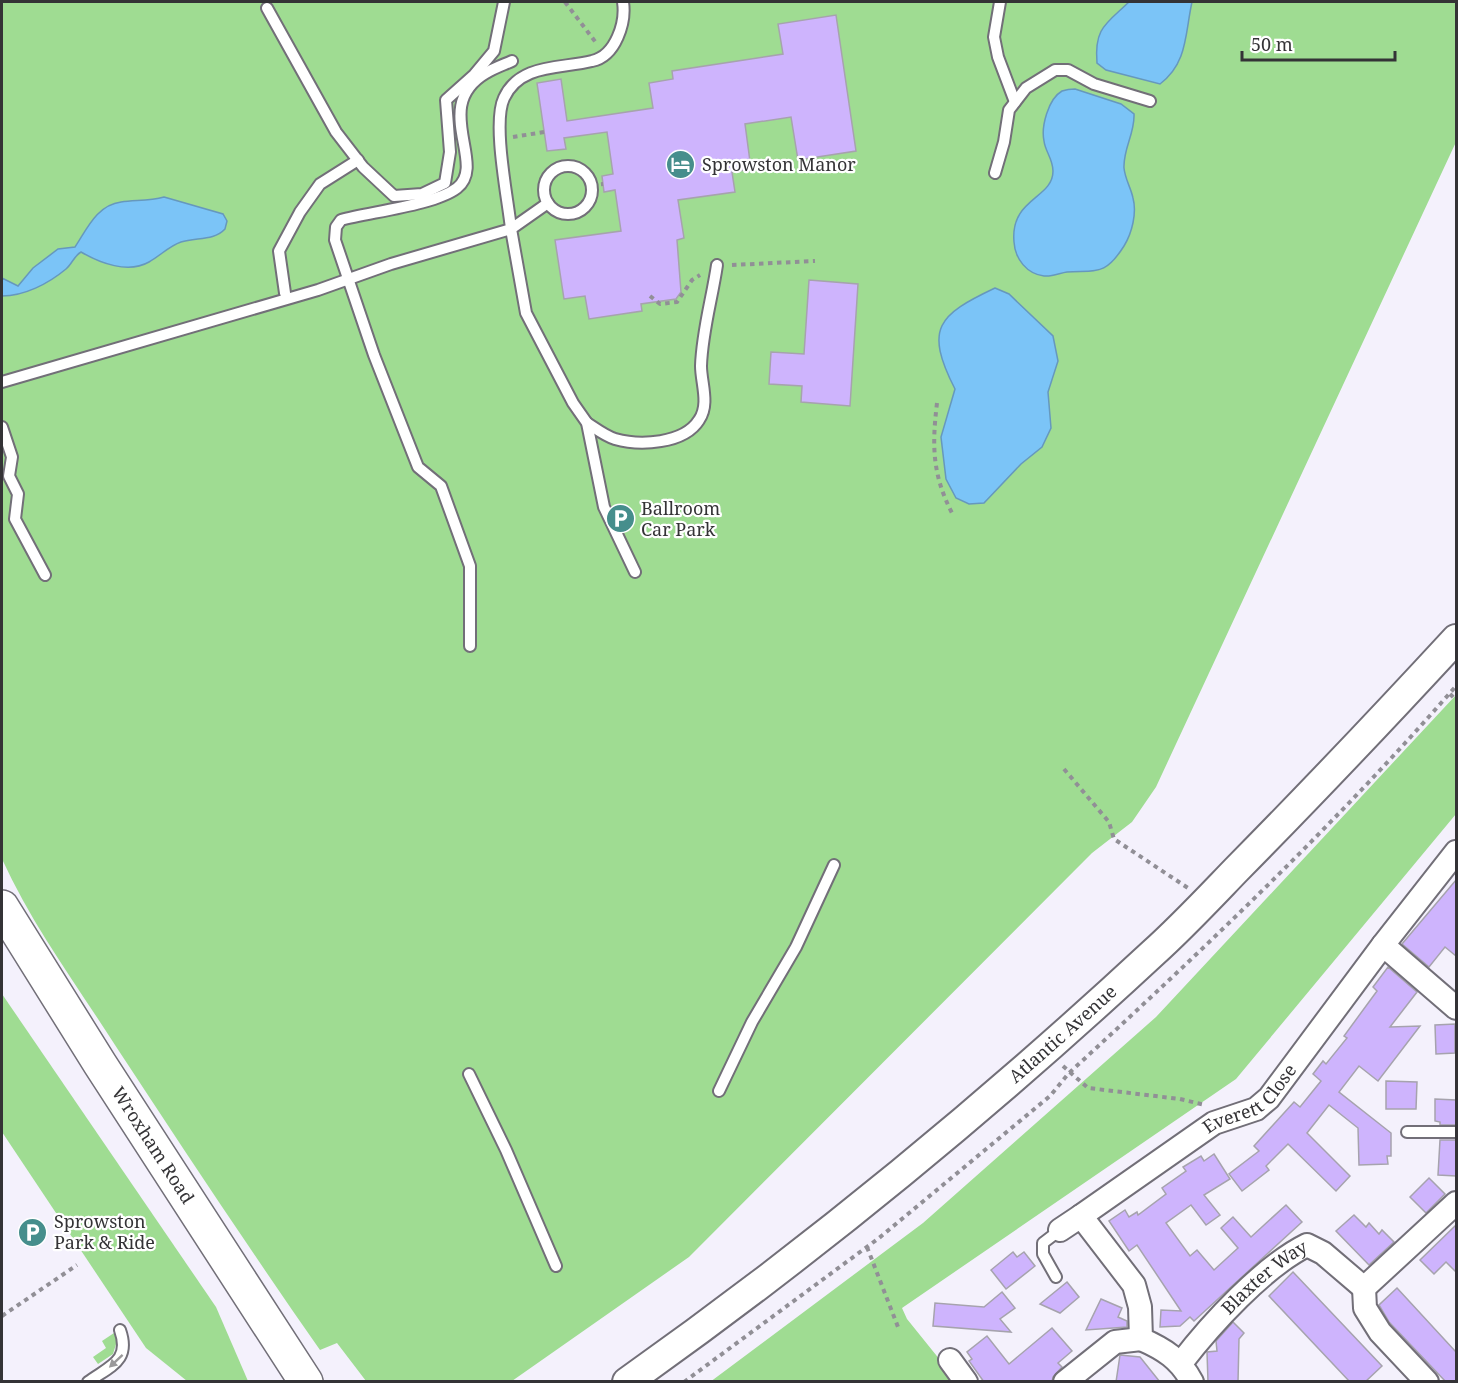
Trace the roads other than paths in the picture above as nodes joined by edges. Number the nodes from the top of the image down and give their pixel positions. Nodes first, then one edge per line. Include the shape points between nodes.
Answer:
1 (504, 2) edge
2 (623, 2) edge
3 (1000, 2) edge
4 (267, 8) dead end
5 (512, 62) dead end
6 (1150, 101) dead end
7 (1015, 102) junction
8 (358, 160) junction
9 (995, 173) dead end
10 (548, 203) junction
11 (511, 229) junction
12 (717, 266) road end
13 (347, 278) junction
14 (285, 292) dead end
15 (2, 382) edge
16 (587, 423) junction
17 (2, 427) edge
18 (634, 572) dead end
19 (45, 575) dead end
20 (1456, 639) edge
21 (470, 646) dead end
22 (1456, 852) edge
23 (834, 865) dead end
24 (2, 907) edge
25 (1383, 945) junction
26 (1451, 1004) edge
27 (469, 1074) dead end
28 (719, 1091) dead end
29 (1407, 1132) dead end
30 (1456, 1132) edge
31 (1456, 1203) edge
32 (1081, 1216) junction
33 (1060, 1230) joint
34 (556, 1266) dead end
35 (1056, 1277) dead end
36 (1364, 1288) junction
37 (120, 1330) dead end
38 (1141, 1339) junction
39 (950, 1360) dead end
40 (1186, 1372) edge
41 (88, 1382) edge
42 (306, 1382) edge
43 (627, 1382) edge
44 (966, 1382) edge
45 (1065, 1382) edge
46 (1427, 1382) edge

1 - 8 lane via 494,51 446,100 450,152 445,183 422,194 394,196
2 - 11 lane via 621,32 595,61 528,74 512,85 503,99 498,118
3 - 7 lane via 994,38
4 - 8 lane via 336,132
5 - 13 lane via 485,73 468,89 461,105 459,129 467,157 467,176 457,188 422,201 341,220 335,240
6 - 7 lane via 1094,84 1068,70 1055,70 1026,88
7 - 9 lane via 1009,110
8 - 14 lane via 320,184 300,212 279,251
10 - 10 lane via 559,213 581,211 597,184 575,167 559,168 544,187
10 - 11 lane
11 - 13 lane
11 - 16 lane via 526,313
12 - 16 lane via 704,333 701,367 705,397 700,419 687,434 636,444 612,438
13 - 15 lane via 318,290
13 - 21 lane via 418,467 441,486 470,566
16 - 18 lane via 604,507
17 - 19 lane via 12,457 9,476 18,494 15,519
20 - 43 street, Atlantic Avenue via 1339,766 1155,952 993,1097 842,1221
22 - 25 street, Everett Close
23 - 28 lane via 796,947 752,1022
24 - 42 main road, Wroxham Road
25 - 26 street
25 - 32 street, Everett Close via 1269,1098 1256,1109 1214,1123
27 - 34 lane
29 - 30 lane
31 - 36 street
32 - 33 street, Everett Close
32 - 38 street via 1134,1285 1140,1307
33 - 35 lane via 1043,1243 1043,1254
36 - 40 street, Blaxter Way via 1323,1253 1307,1245 1287,1255 1204,1333
36 - 46 street via 1365,1308 1380,1332
37 -> 41 lane via 123,1354
38 - 40 street via 1166,1351
38 - 45 street via 1115,1342
39 - 44 street

